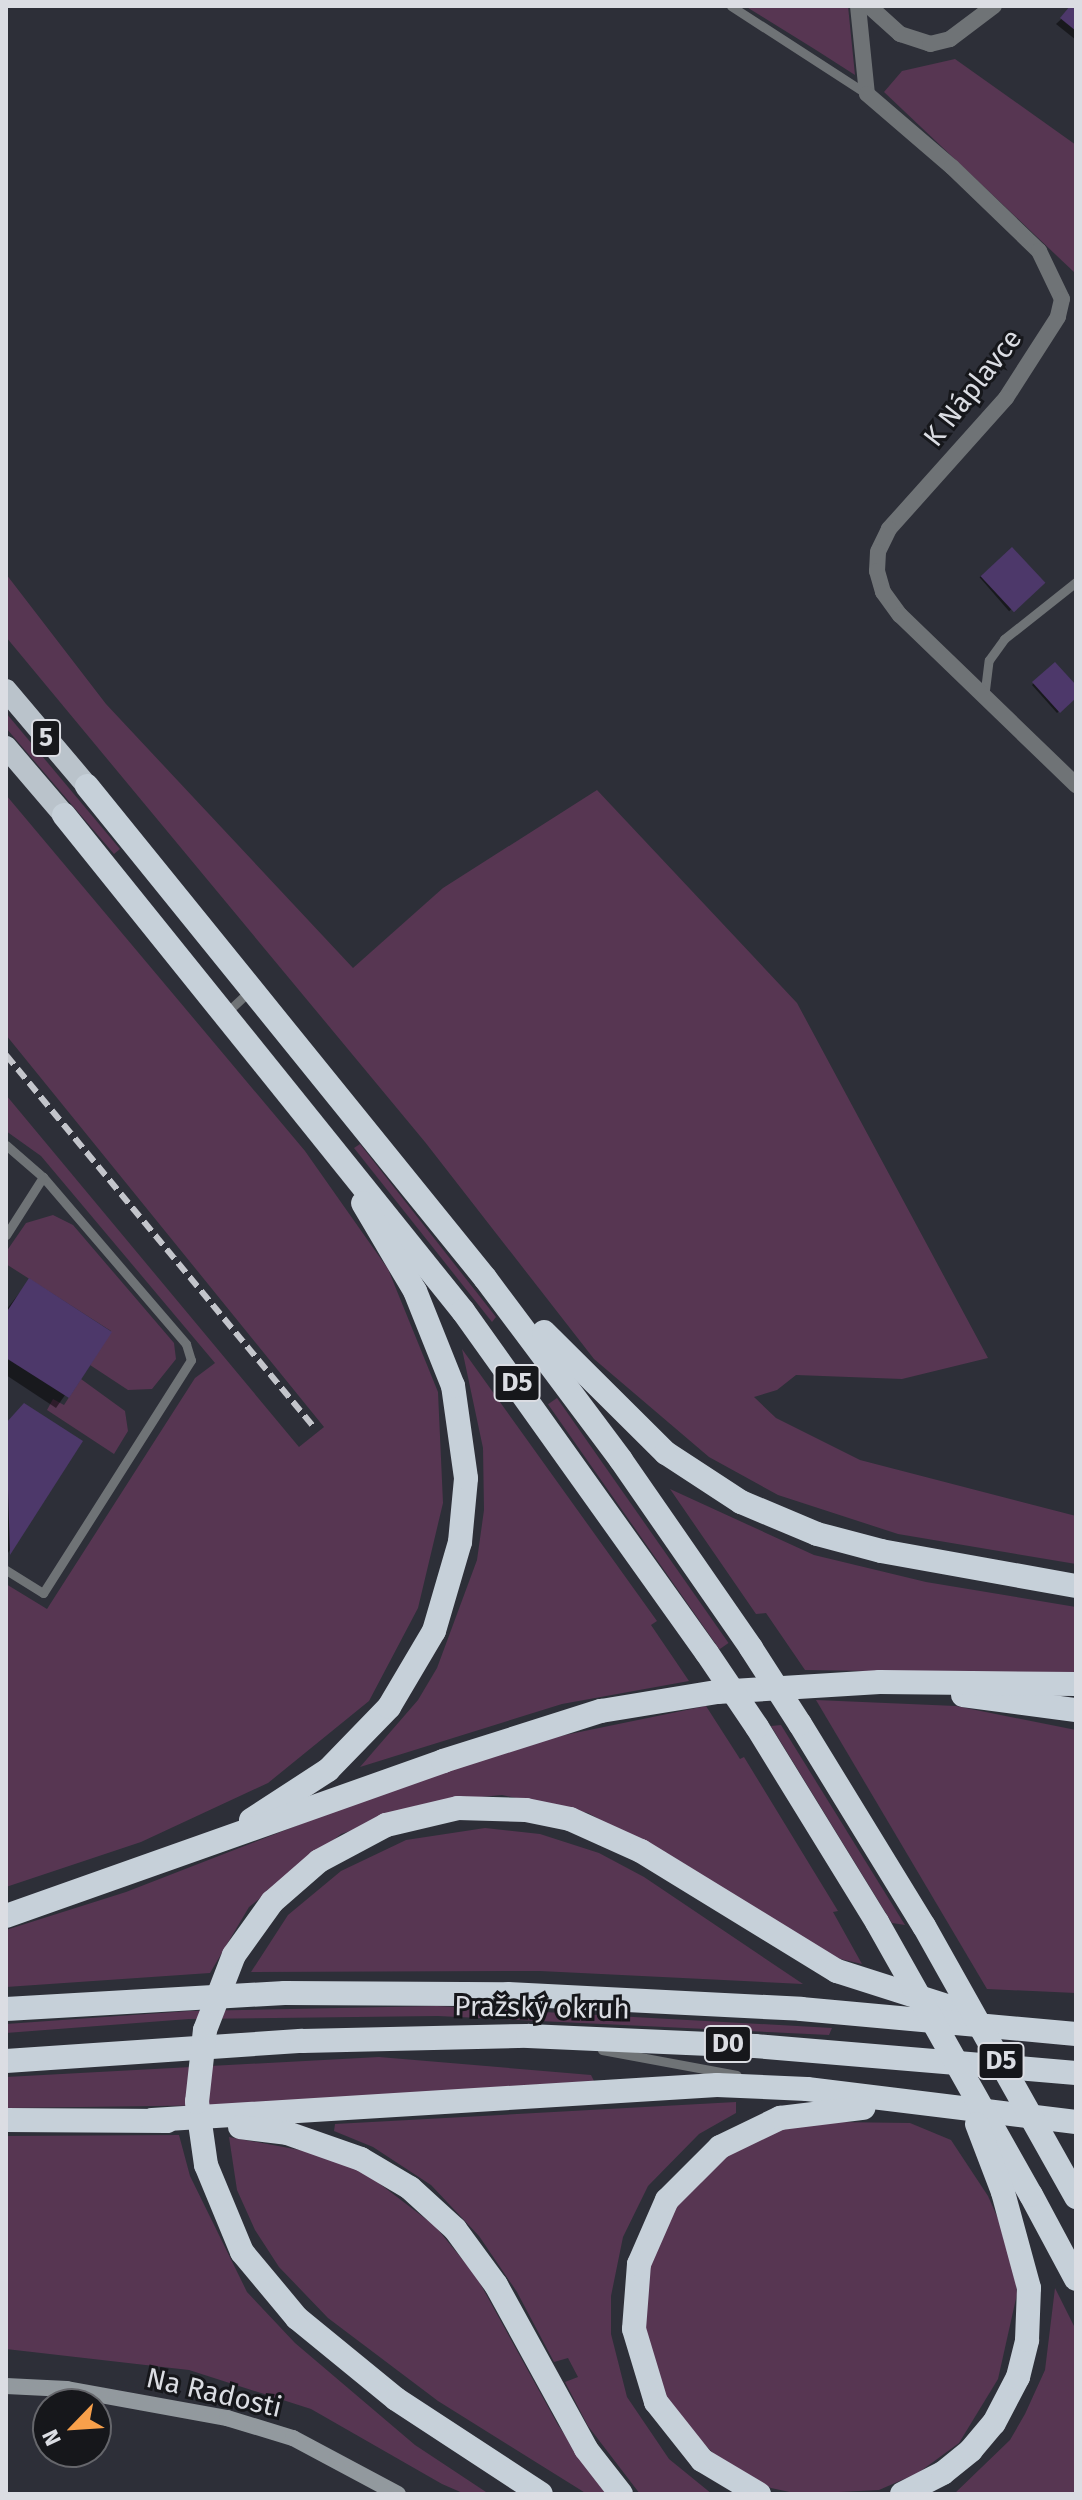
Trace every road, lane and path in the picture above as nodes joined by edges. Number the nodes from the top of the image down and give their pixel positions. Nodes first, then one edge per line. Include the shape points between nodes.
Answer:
1 (731, 6) edge
2 (858, 6) edge
3 (869, 6) edge
4 (994, 6) edge
5 (867, 94) junction
6 (1076, 582) edge
7 (6, 690) edge
8 (984, 699) junction
9 (6, 747) edge
10 (1076, 785) edge
11 (87, 786) joint
12 (64, 815) joint
13 (254, 987) junction
14 (226, 1013) junction
15 (315, 1122) junction
16 (6, 1145) edge
17 (43, 1177) junction
18 (449, 1231) junction
19 (6, 1235) edge
20 (6, 1570) edge
21 (1076, 1586) edge
22 (1076, 1684) edge
23 (810, 1686) junction
24 (1076, 1710) edge
25 (137, 1871) junction
26 (6, 1916) edge
27 (6, 2009) edge
28 (1029, 2029) junction
29 (1076, 2034) edge
30 (528, 2036) junction
31 (945, 2040) junction
32 (6, 2061) edge
33 (1076, 2073) edge
34 (807, 2089) junction
35 (950, 2110) junction
36 (6, 2120) edge
37 (152, 2120) junction
38 (1076, 2122) edge
39 (1076, 2197) edge
40 (1076, 2279) edge
41 (6, 2386) edge
42 (398, 2494) edge
43 (541, 2494) edge
44 (621, 2494) edge
45 (759, 2494) edge
46 (902, 2494) edge

1 - 5 lane
2 - 5 street
3 - 4 street via 900,34 930,44 950,39
5 - 8 street, K Náplavce via 1039,251 1062,299 1058,317 1006,398 889,529 878,552 877,571 891,604
6 - 8 lane via 1004,639 989,660
7 - 11 highway, 5
8 - 10 street, K Náplavce
9 - 12 highway, 5
11 - 13 highway, D5
12 - 14 highway, D5
13 - 14 lane
13 - 18 highway, D5
14 - 15 highway, D5
15 - 25 highway via 405,1272 445,1361 466,1478 456,1563 441,1615 418,1664 354,1747 251,1820
15 - 31 highway, D5, bridge via 533,1404 707,1653
16 - 17 lane
17 - 19 lane
17 - 20 lane via 186,1344 191,1360 43,1593
18 - 21 highway via 623,1415 712,1486 788,1523 842,1541
18 - 39 highway, D5, bridge via 612,1448 751,1648 924,1926
22 - 23 highway
23 - 24 highway via 955,1695
23 - 25 highway via 658,1700 574,1718
25 - 26 highway
27 - 28 highway, Pražský okruh / D0 via 179,1997 409,1992 671,2001
28 - 29 highway, Pražský okruh / D0
28 - 43 highway, bridge via 854,1979 793,1948 641,1851 570,1819 526,1810 458,1808 386,1825 319,1861 272,1902 234,1955 205,2030 197,2102 206,2165 242,2252 297,2318 396,2399
30 - 32 highway, Pražský okruh / D0 via 317,2041
30 - 33 highway, Pražský okruh / D0 via 755,2046
30 - 34 lane
31 - 40 highway, D5, bridge
31 - 46 highway, bridge via 1003,2192 1029,2288 1020,2369 1003,2408 971,2450 943,2473
34 - 35 highway
34 - 37 highway via 638,2089
35 - 38 highway
35 - 45 highway via 834,2109 763,2124 696,2166 658,2214 643,2248 633,2296 641,2367 664,2417 688,2447 719,2473
36 - 37 highway
37 - 44 highway via 287,2133 361,2159 410,2188 477,2257 586,2449
41 - 42 main road, Na Radosti via 67,2389 227,2418 293,2438

